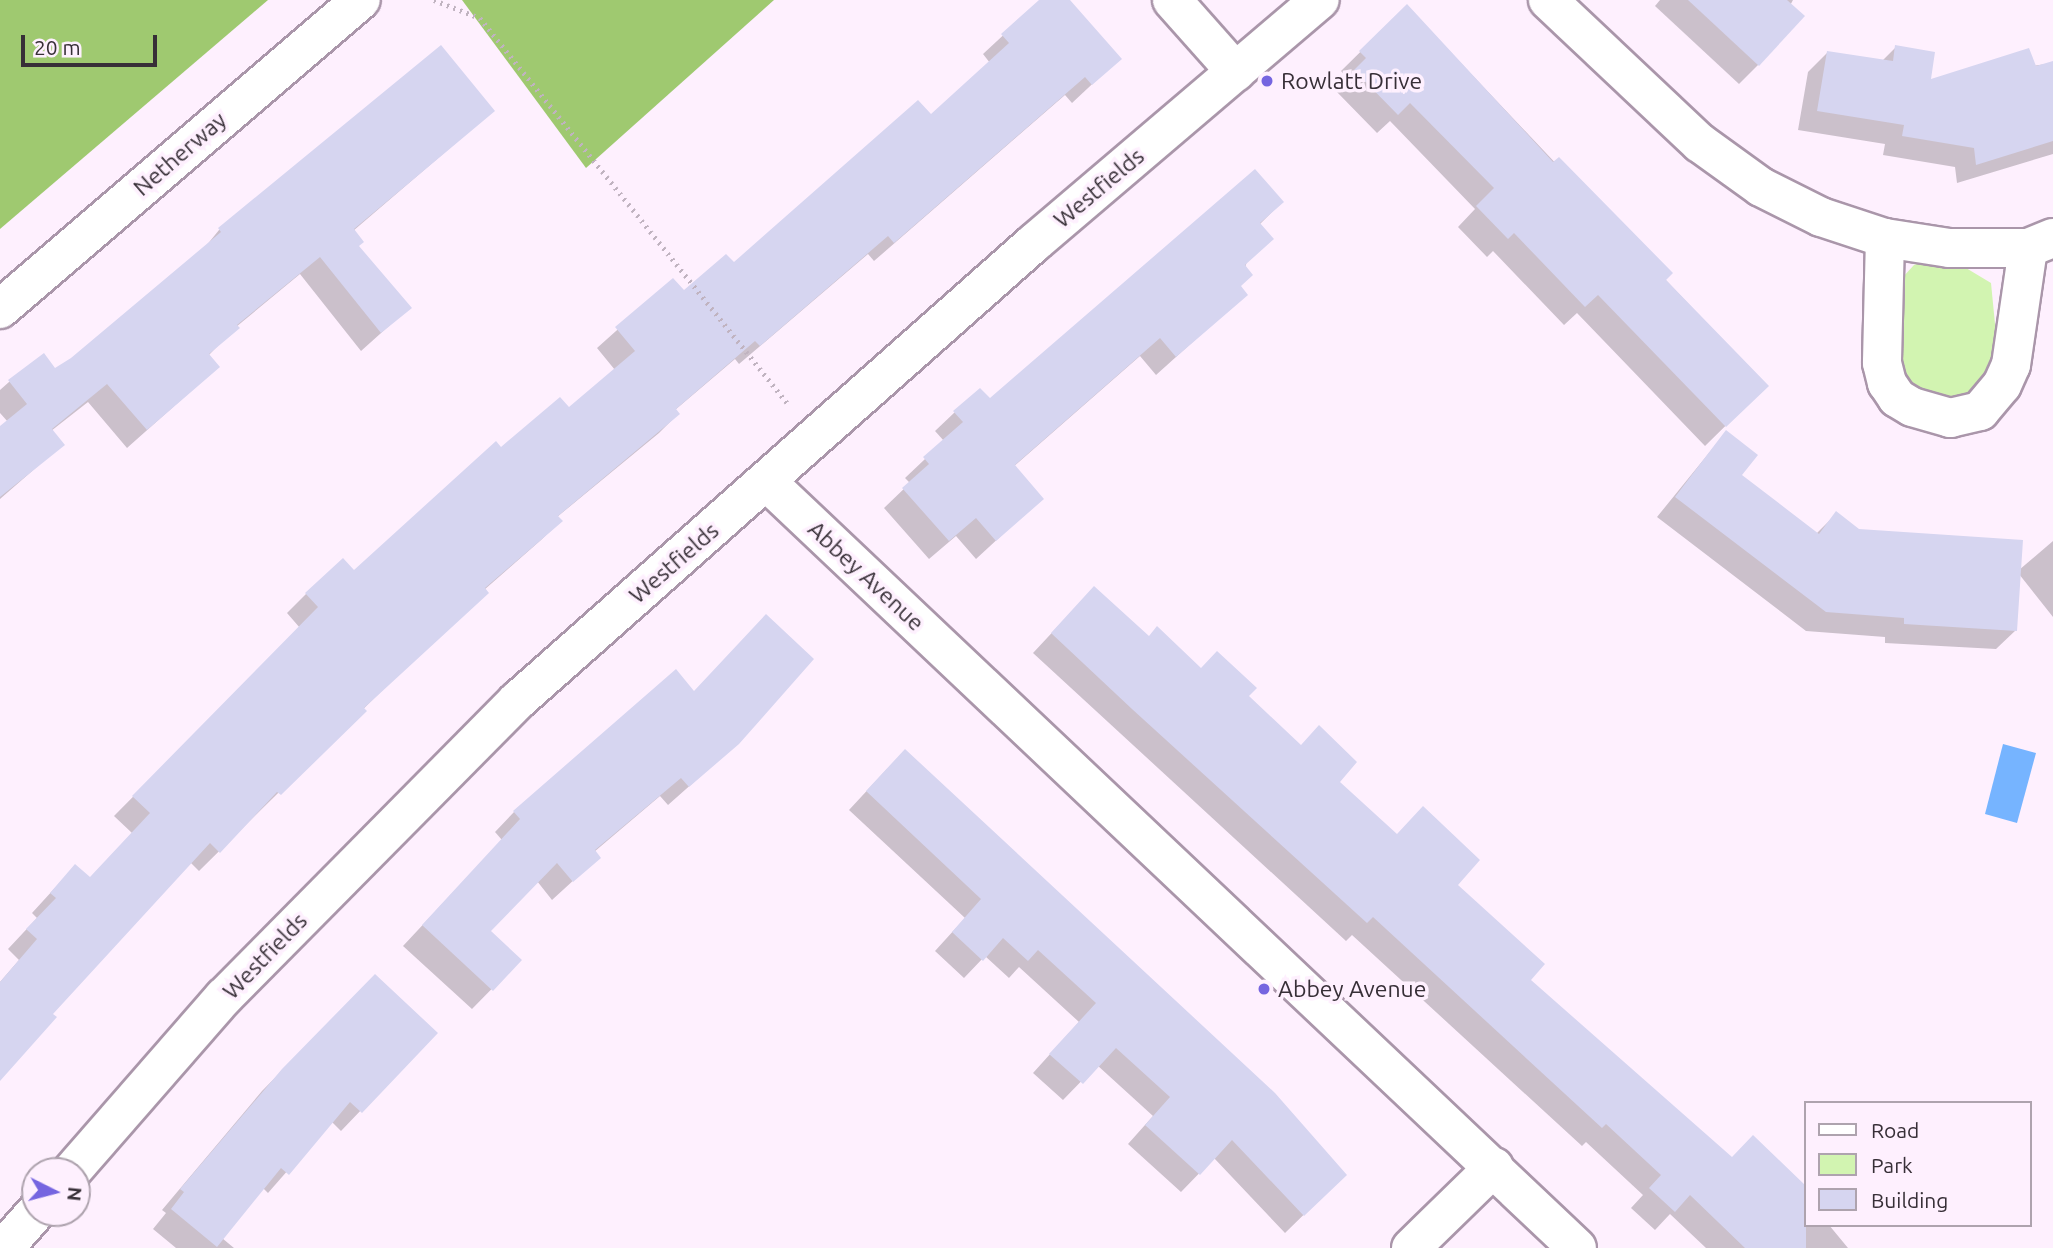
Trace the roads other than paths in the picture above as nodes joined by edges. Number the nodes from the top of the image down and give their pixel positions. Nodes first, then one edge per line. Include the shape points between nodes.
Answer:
1 (360, 0) edge
2 (1172, 0) edge
3 (1320, 0) edge
4 (1548, 0) edge
5 (1236, 72) junction
6 (1885, 238) junction
7 (2040, 243) edge
8 (0, 309) edge
9 (766, 481) junction
10 (84, 1157) edge
11 (1494, 1167) junction
12 (23, 1227) edge
13 (4, 1248) edge
14 (1411, 1248) edge
15 (1577, 1248) edge

1 - 8 street, Netherway
2 - 5 street
3 - 5 street, Westfields
4 - 6 street via 1700,143 1751,180 1821,217
5 - 9 street, Westfields
6 - 7 street via 1949,248
6 - 7 street via 1882,363 1887,383 1897,398 1912,407 1950,418 1980,411 2003,385
9 - 10 street, Westfields via 517,701 224,997
9 - 11 street, Abbey Avenue
11 - 14 street
11 - 15 street, Abbey Avenue
12 - 13 street

